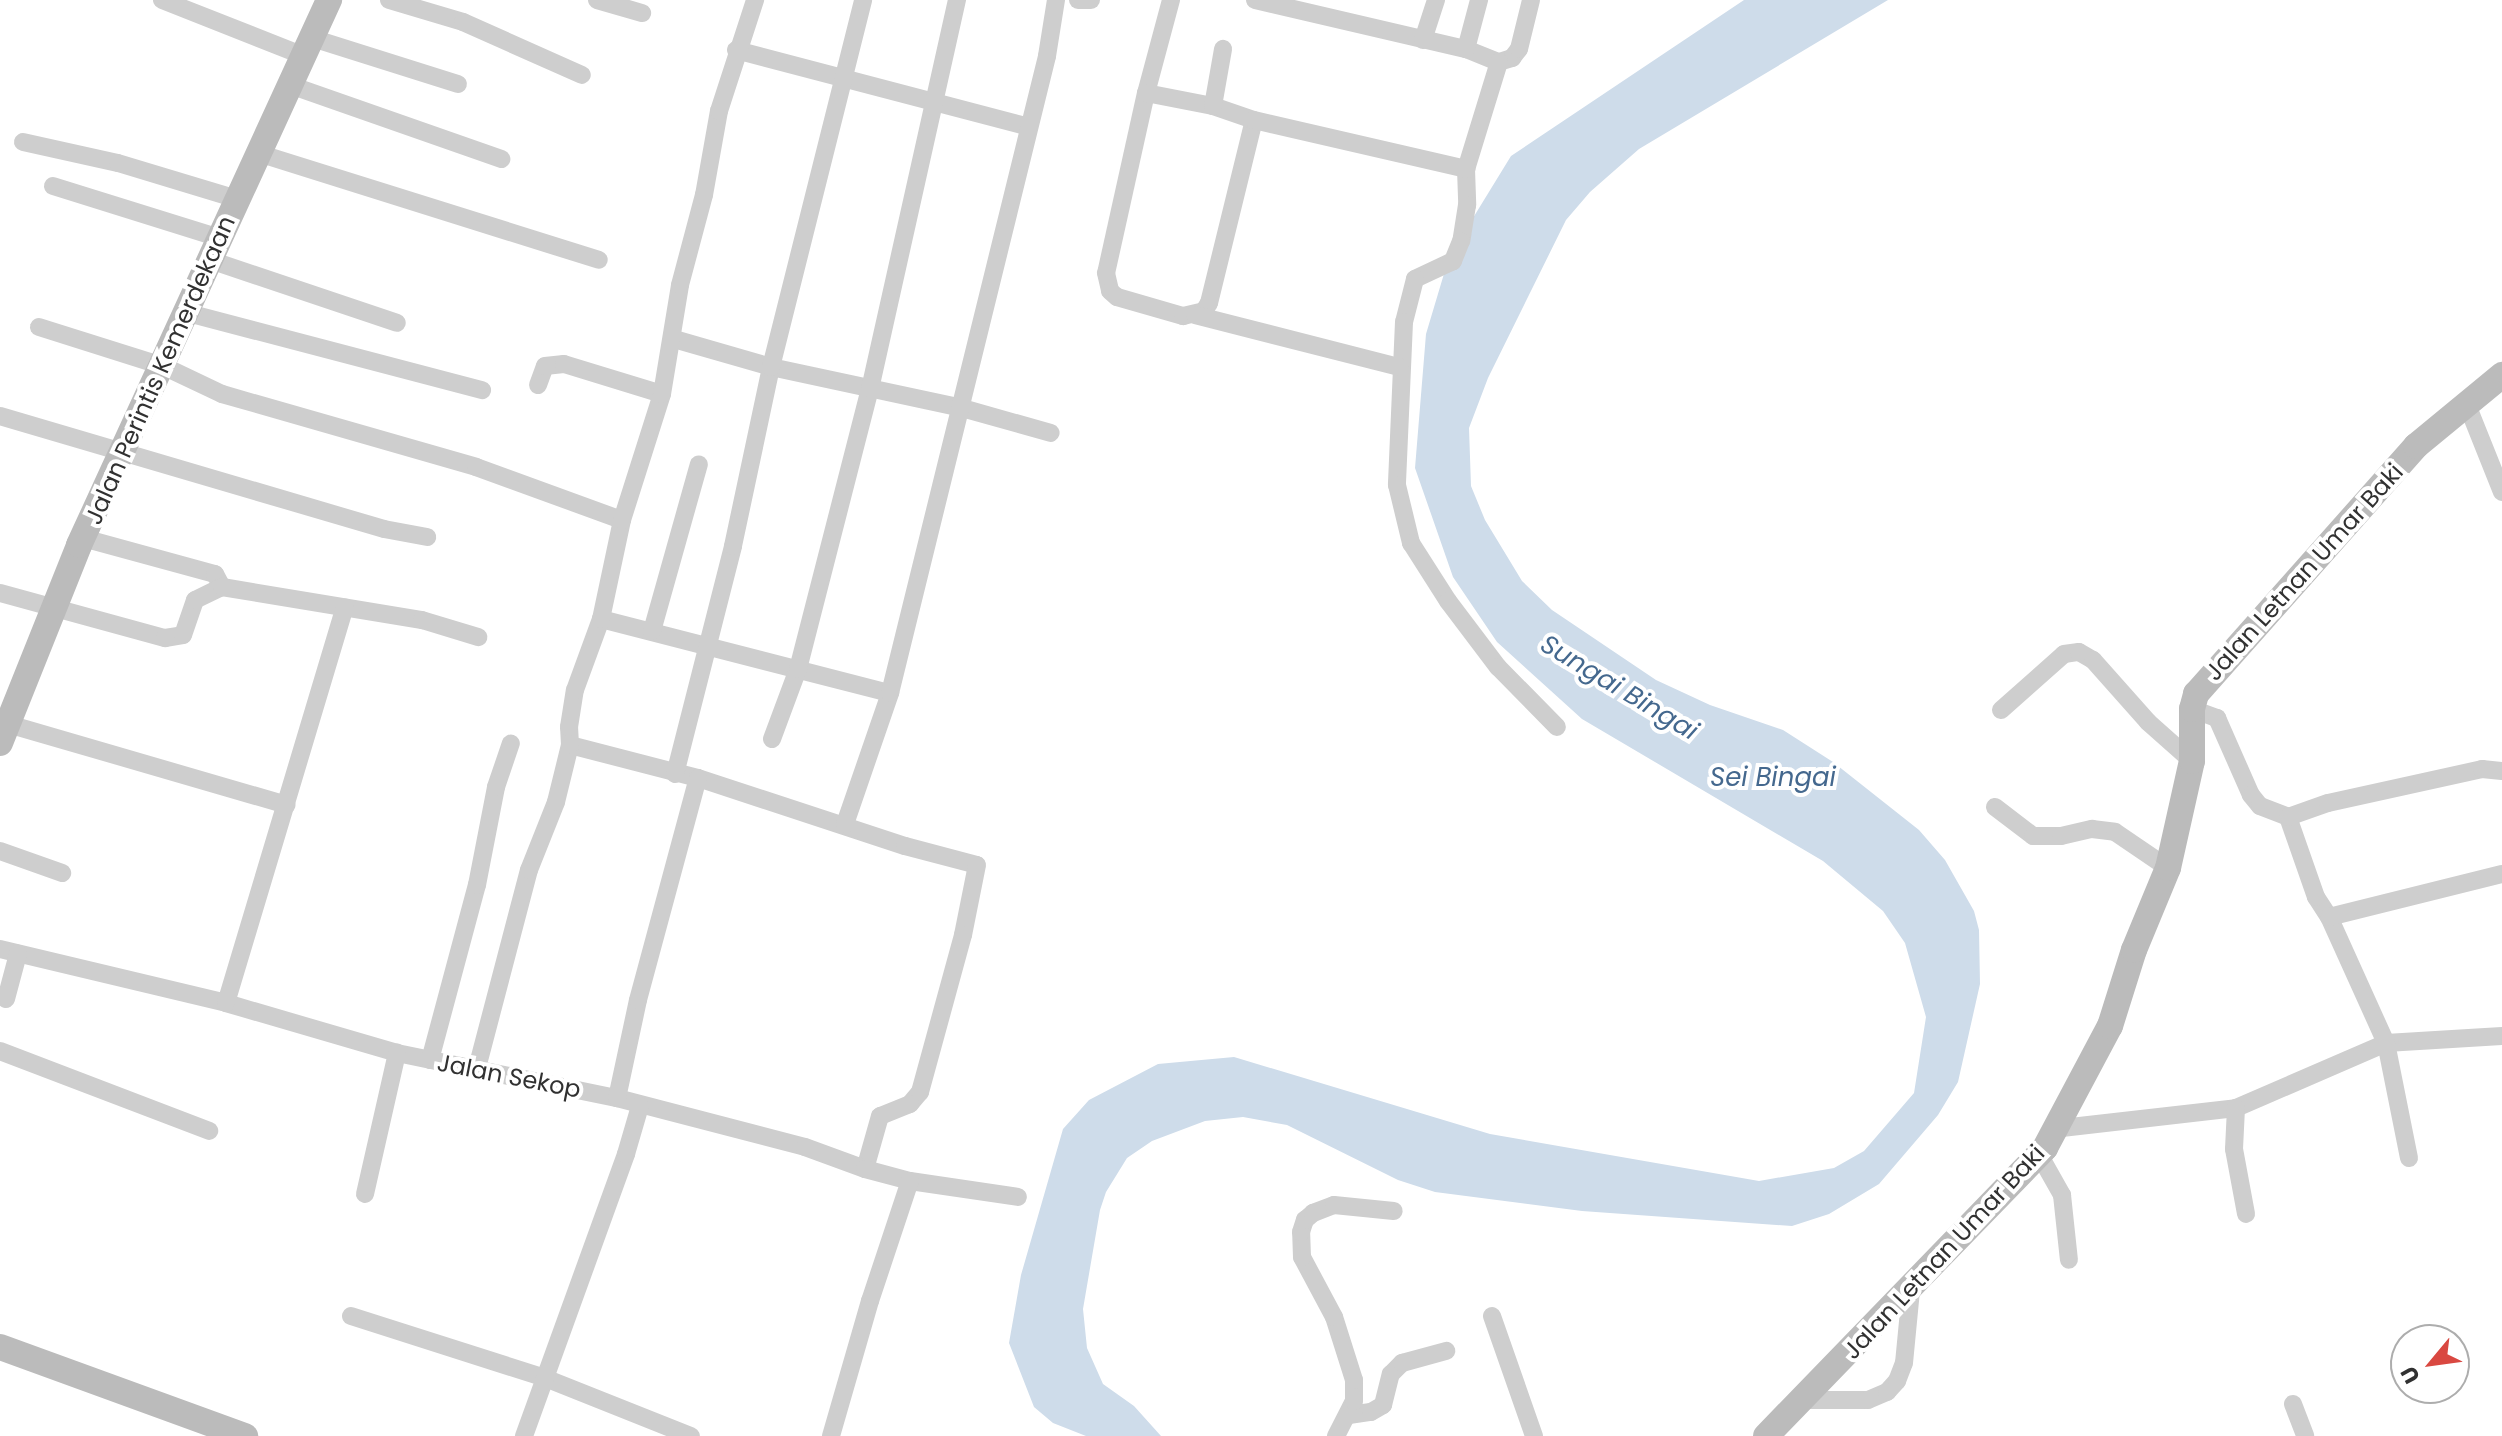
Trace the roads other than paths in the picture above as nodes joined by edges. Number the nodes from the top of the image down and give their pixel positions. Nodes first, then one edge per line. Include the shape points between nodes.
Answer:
1 (162, 0) edge
2 (329, 0) edge
3 (389, 0) edge
4 (597, 0) edge
5 (755, 0) edge
6 (863, 0) edge
7 (957, 0) edge
8 (1056, 0) edge
9 (1078, 0) edge
10 (1091, 0) edge
11 (1171, 0) edge
12 (1255, 0) edge
13 (1436, 0) edge
14 (1479, 0) edge
15 (1531, 0) edge
16 (1321, 7) edge
17 (642, 13) dead end
18 (1423, 40) junction
19 (308, 47) junction
20 (1223, 49) dead end
21 (1466, 49) junction
22 (736, 50) junction
23 (1499, 62) junction
24 (582, 75) dead end
25 (843, 81) junction
26 (458, 84) dead end
27 (290, 85) junction
28 (1146, 93) junction
29 (932, 104) junction
30 (1213, 106) junction
31 (1254, 120) junction
32 (1029, 127) junction
33 (23, 142) dead end
34 (258, 153) junction
35 (501, 159) dead end
36 (1466, 169) junction
37 (53, 186) dead end
38 (237, 199) junction
39 (215, 249) junction
40 (599, 260) dead end
41 (188, 313) junction
42 (1195, 315) junction
43 (397, 323) dead end
44 (39, 327) dead end
45 (674, 339) junction
46 (163, 366) junction
47 (771, 367) junction
48 (1399, 367) junction
49 (2502, 375) edge
50 (538, 385) dead end
51 (870, 389) junction
52 (482, 390) dead end
53 (662, 394) junction
54 (2466, 402) junction
55 (962, 408) junction
56 (0, 416) edge
57 (1051, 433) dead end
58 (125, 451) junction
59 (699, 464) dead end
60 (2502, 492) edge
61 (622, 520) junction
62 (427, 537) dead end
63 (83, 538) junction
64 (222, 587) junction
65 (0, 593) edge
66 (345, 607) junction
67 (55, 608) junction
68 (601, 619) junction
69 (652, 631) junction
70 (478, 637) dead end
71 (708, 646) junction
72 (798, 669) junction
73 (890, 693) junction
74 (2192, 709) junction
75 (2001, 710) dead end
76 (6, 718) edge
77 (1557, 727) dead end
78 (772, 739) dead end
79 (511, 743) dead end
80 (570, 745) junction
81 (2192, 761) junction
82 (2502, 771) edge
83 (675, 774) junction
84 (698, 778) junction
85 (286, 805) junction
86 (1995, 807) dead end
87 (2288, 817) junction
88 (845, 824) junction
89 (0, 851) edge
90 (2168, 868) junction
91 (62, 873) dead end
92 (2502, 874) edge
93 (2329, 917) junction
94 (9, 951) edge
95 (6, 999) dead end
96 (226, 1003) junction
97 (2502, 1036) edge
98 (2386, 1043) junction
99 (0, 1051) edge
100 (397, 1053) junction
101 (430, 1060) junction
102 (477, 1068) junction
103 (617, 1098) junction
104 (640, 1106) junction
105 (2236, 1108) junction
106 (2053, 1129) junction
107 (209, 1131) dead end
108 (2040, 1156) junction
109 (2409, 1158) dead end
110 (865, 1169) junction
111 (910, 1181) junction
112 (365, 1194) dead end
113 (1018, 1197) dead end
114 (1394, 1211) dead end
115 (2246, 1214) dead end
116 (2069, 1260) dead end
117 (1911, 1290) junction
118 (351, 1316) dead end
119 (1492, 1316) dead end
120 (0, 1347) edge
121 (1446, 1351) dead end
122 (545, 1378) junction
123 (1803, 1400) junction
124 (2293, 1404) dead end
125 (1349, 1415) junction
126 (234, 1434) edge
127 (524, 1436) edge
128 (691, 1436) edge
129 (831, 1436) edge
130 (1336, 1436) edge
131 (1534, 1436) edge
132 (1766, 1436) edge
133 (2305, 1436) edge

1 - 19 street
2 - 19 street, Jalan Perintis Kemerdekaan
3 - 24 street via 463,22
4 - 17 street
5 - 22 street
6 - 25 street
7 - 29 street
8 - 32 street
9 - 10 street
11 - 28 street
12 - 16 street
13 - 18 street
14 - 21 street
15 - 23 street via 1519,49
16 - 18 street
18 - 21 street
19 - 26 street
19 - 27 street, Jalan Perintis Kemerdekaan
20 - 30 street
21 - 23 street
22 - 25 street
22 - 45 street via 680,285
23 - 36 street
25 - 29 street
25 - 47 street
27 - 34 street, Jalan Perintis Kemerdekaan
27 - 35 street
28 - 30 street
28 - 42 street via 1106,282 1117,297
29 - 32 street
29 - 51 street
30 - 31 street
31 - 36 street
31 - 42 street via 1209,303
32 - 55 street
33 - 38 street via 118,163
34 - 38 street, Jalan Perintis Kemerdekaan
34 - 40 street
36 - 48 street via 1461,241 1453,261 1415,279
37 - 39 street
38 - 39 street, Jalan Perintis Kemerdekaan
39 - 41 street, Jalan Perintis Kemerdekaan
39 - 43 street
41 - 46 street, Jalan Perintis Kemerdekaan
41 - 52 street
42 - 48 street
44 - 46 street
45 - 47 street
45 - 53 street
46 - 58 street, Jalan Perintis Kemerdekaan
46 - 61 street via 222,394 476,467
47 - 51 street
47 - 71 street
48 - 77 street via 1397,485 1411,543 1498,667
49 - 54 street, Jalan Letnan Umar Baki
50 - 53 street via 545,366 564,364
51 - 55 street
51 - 72 street
53 - 61 street
54 - 60 street
54 - 74 street, Jalan Letnan Umar Baki via 2416,446 2332,540 2196,694
55 - 57 street
55 - 73 street
56 - 58 street
58 - 62 street via 384,529
58 - 63 street, Jalan Perintis Kemerdekaan
59 - 69 street
61 - 68 street
63 - 64 street via 215,574
63 - 67 street, Jalan Perintis Kemerdekaan
64 - 66 street
64 - 67 street via 195,600 183,635 174,639
65 - 67 street
66 - 70 street via 422,620
66 - 85 street
67 - 76 street, Jalan Perintis Kemerdekaan
68 - 69 street
68 - 80 street via 575,690
69 - 71 street
71 - 72 street
71 - 83 street
72 - 73 street
72 - 78 street
73 - 88 street
74 - 81 street, Jalan Letnan Umar Baki
74 - 87 street via 2217,718 2260,806
75 - 81 street via 2064,654 2079,652
76 - 85 street
79 - 101 street
80 - 83 street
80 - 102 street via 556,802 529,870
81 - 90 street, Jalan Letnan Umar Baki
82 - 87 street via 2482,769
83 - 84 street
84 - 88 street
84 - 103 street
85 - 96 street
86 - 90 street via 2033,836 2092,829 2115,832
87 - 93 street via 2316,897
88 - 110 street via 977,865 920,1092 910,1104 880,1116
89 - 91 street
90 - 106 street, Jalan Letnan Umar Baki via 2110,1026
92 - 93 street
93 - 98 street
94 - 95 street
94 - 96 street, Jalan Sekop
96 - 100 street, Jalan Sekop
97 - 98 street
98 - 105 street
98 - 109 street
99 - 107 street
100 - 101 street, Jalan Sekop
100 - 112 street
101 - 102 street, Jalan Sekop
102 - 103 street, Jalan Sekop
103 - 104 street, Jalan Sekop
104 - 110 street, Jalan Sekop via 805,1147
104 - 122 street
105 - 106 street
105 - 115 street via 2234,1149
106 - 108 street, Jalan Letnan Umar Baki
108 - 116 street via 2062,1195
108 - 117 street, Jalan Letnan Umar Baki
110 - 111 street, Jalan Sekop
111 - 113 street, Jalan Sekop
111 - 129 street
114 - 125 street via 1334,1205 1313,1213 1301,1232 1302,1257 1346,1347 1354,1380
117 - 123 street, Jalan Letnan Umar Baki
117 - 123 street via 1904,1363 1887,1392 1868,1400
118 - 122 street
119 - 131 street
120 - 126 street
121 - 125 street via 1402,1363 1391,1374 1383,1405
122 - 127 street
122 - 128 street
123 - 132 street, Jalan Letnan Umar Baki
124 - 133 street
125 - 130 street

